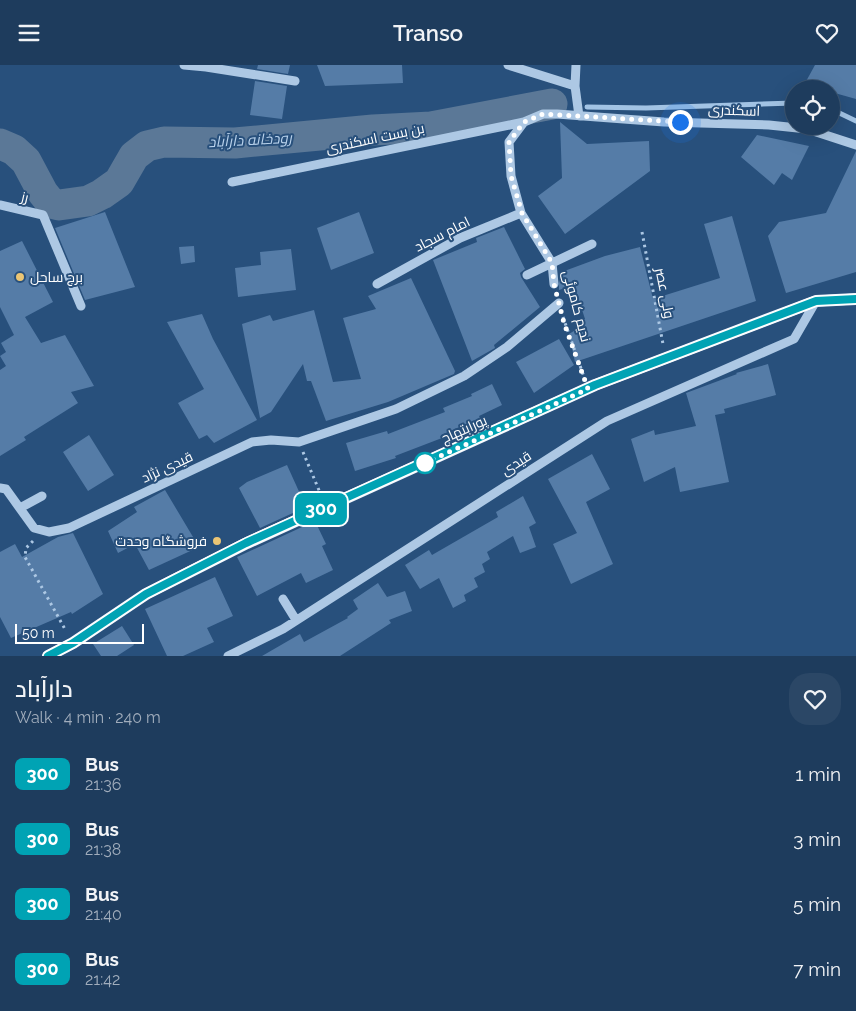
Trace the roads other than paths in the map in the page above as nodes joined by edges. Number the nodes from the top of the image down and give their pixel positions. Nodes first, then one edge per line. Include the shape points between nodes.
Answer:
1 (184, 65) edge
2 (508, 65) edge
3 (576, 65) edge
4 (206, 66) edge
5 (296, 81) dead end
6 (575, 86) junction
7 (578, 116) junction
8 (524, 122) junction
9 (856, 145) edge
10 (232, 182) dead end
11 (0, 205) edge
12 (522, 213) junction
13 (592, 244) dead end
14 (552, 263) junction
15 (527, 275) dead end
16 (377, 284) dead end
17 (554, 284) dead end
18 (856, 299) edge
19 (816, 301) junction
20 (559, 303) road end
21 (81, 306) dead end
22 (0, 488) edge
23 (42, 496) dead end
24 (20, 508) junction
25 (283, 599) dead end
26 (296, 620) junction
27 (48, 656) edge
28 (228, 656) edge

1 - 4 street
2 - 6 street
3 - 6 street
4 - 5 street
6 - 7 street
7 - 8 street, اسکندری via 543,114
7 - 9 street, اسکندری via 769,125 807,129
8 - 10 street, بن بست اسکندری
8 - 12 street, ندیم کاموئی via 509,142 511,176
11 - 21 street, رز via 44,215
12 - 14 street, ندیم کاموئی
12 - 16 street, امام سجاد via 460,238
13 - 14 street
14 - 15 street
14 - 17 street, ندیم کاموئی
18 - 19 main road, پورابتهاج
19 - 26 street, قیدی via 794,339 608,421
19 - 27 main road, پورابتهاج via 588,389 246,543 146,594
20 - 24 street, قیدی نژاد via 507,347 464,376 396,409 299,443 271,440 252,443 69,529 49,532 34,527
22 - 24 street via 6,489
23 - 24 street
25 - 26 street
26 - 28 street, قیدی

